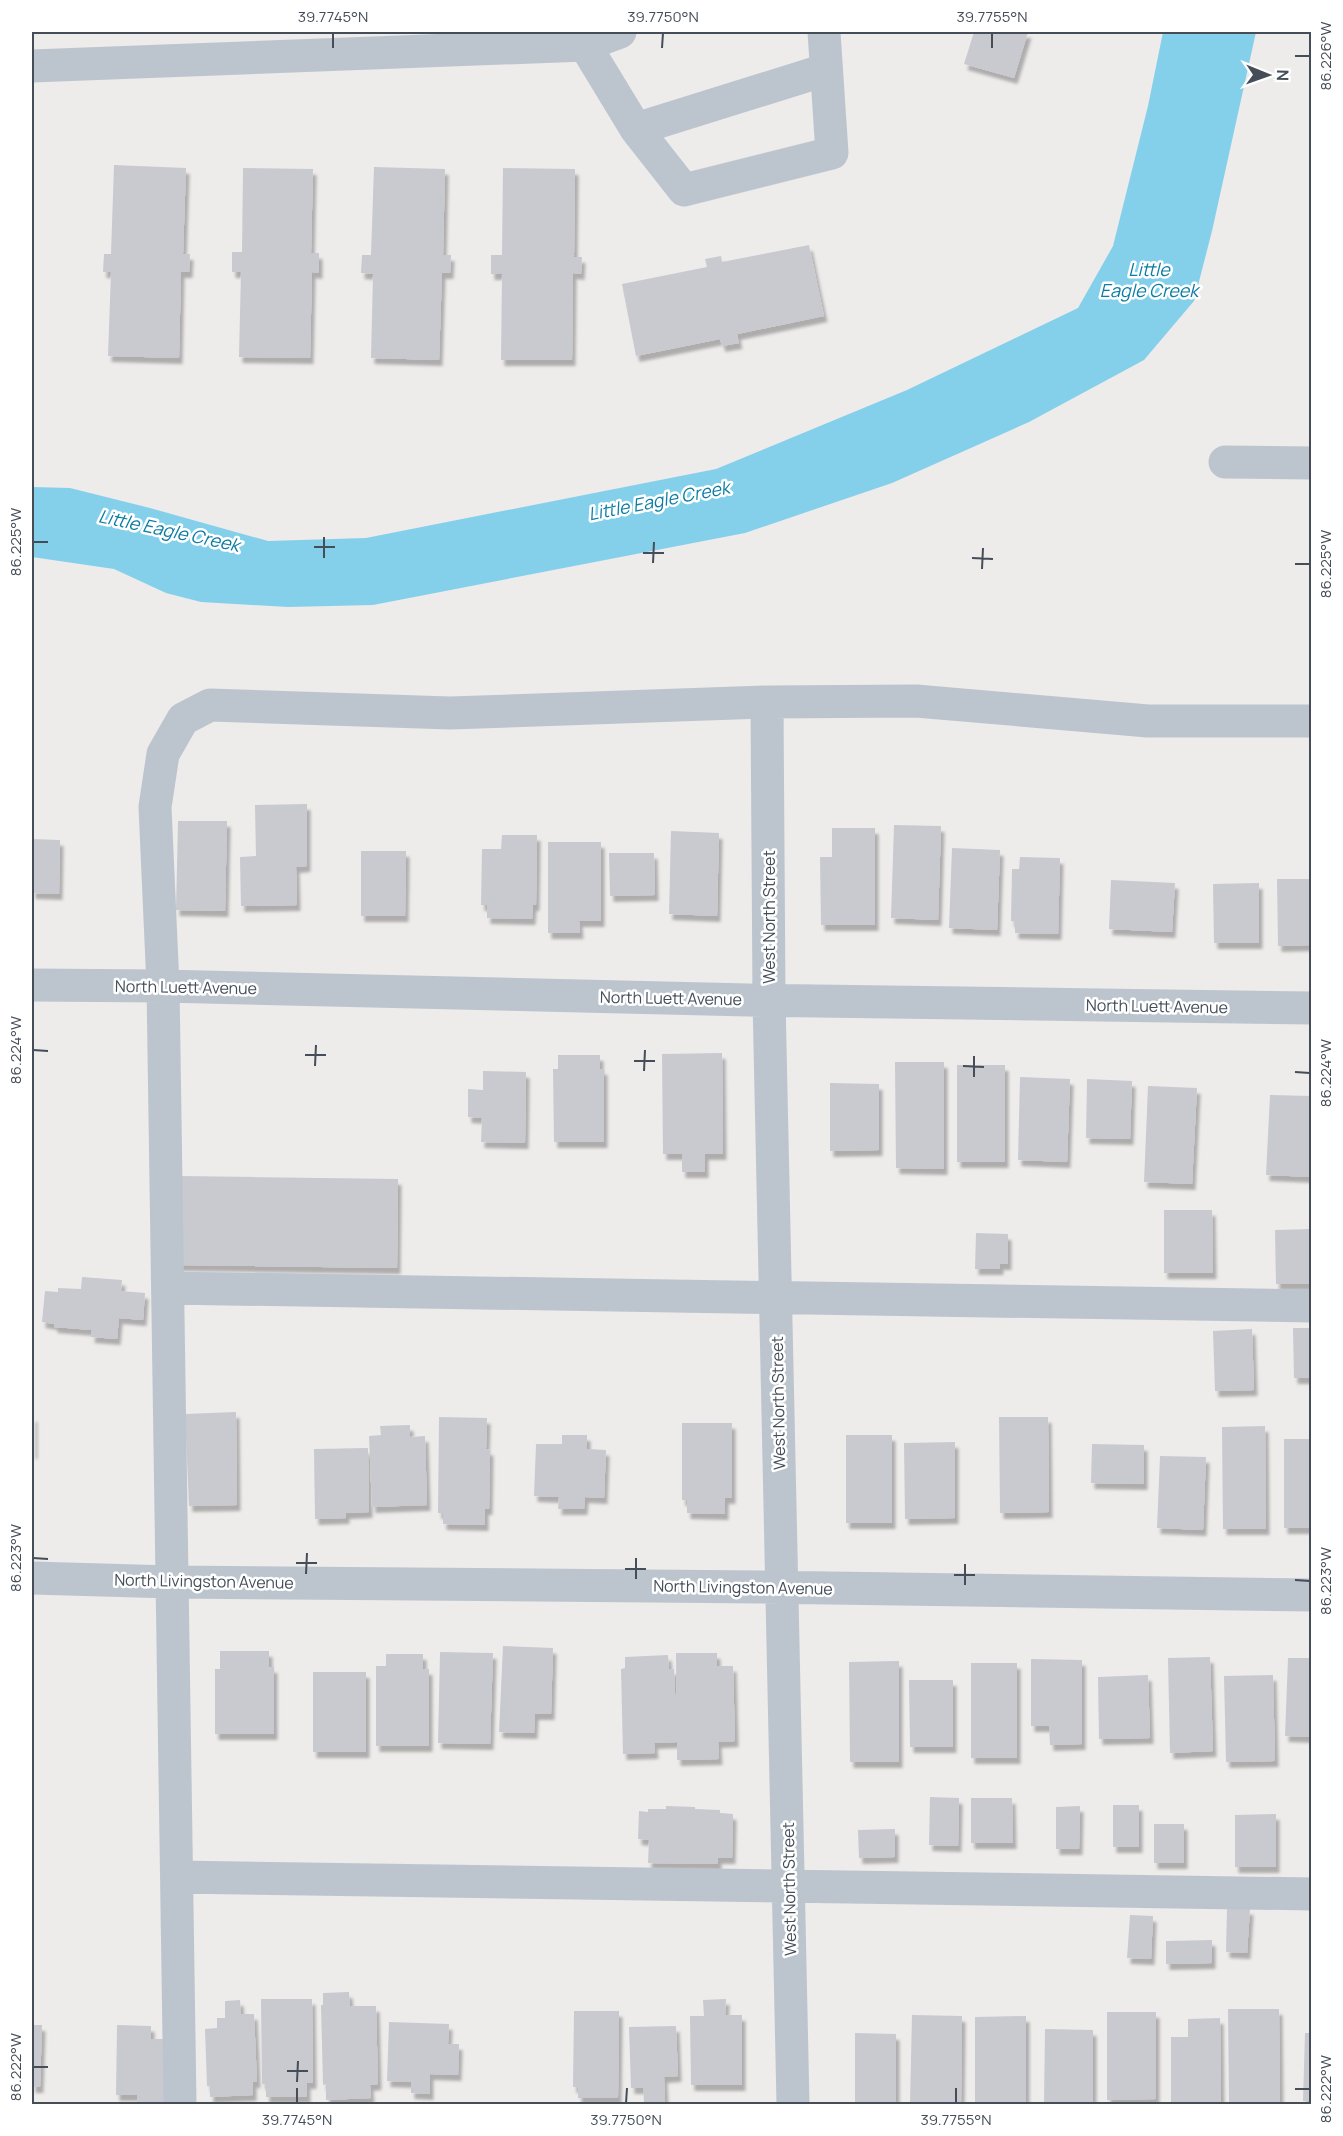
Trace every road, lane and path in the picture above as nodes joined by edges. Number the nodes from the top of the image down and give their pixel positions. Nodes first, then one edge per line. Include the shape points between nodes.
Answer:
1 (620, 32) edge
2 (824, 32) edge
3 (585, 45) junction
4 (32, 66) edge
5 (825, 70) junction
6 (636, 129) junction
7 (1225, 462) dead end
8 (1311, 463) edge
9 (767, 702) junction
10 (1311, 721) edge
11 (32, 985) edge
12 (163, 986) junction
13 (769, 1000) junction
14 (1311, 1008) edge
15 (168, 1288) junction
16 (776, 1299) junction
17 (1311, 1306) edge
18 (32, 1578) edge
19 (172, 1582) junction
20 (783, 1587) junction
21 (1311, 1595) edge
22 (177, 1876) junction
23 (789, 1887) junction
24 (1311, 1894) edge
25 (180, 2104) edge
26 (793, 2104) edge

1 - 3 street
2 - 5 street
3 - 4 street
3 - 6 street
5 - 6 street
5 - 6 street via 832,153 684,190
7 - 8 street
9 - 10 street via 916,701 1148,721
9 - 12 street via 450,713 210,705 183,719 163,754 155,807
9 - 13 street, West North Street
11 - 12 street, North Luett Avenue
12 - 13 street, North Luett Avenue
12 - 15 street
13 - 14 street, North Luett Avenue
13 - 16 street, West North Street
15 - 16 street
15 - 19 street
16 - 17 street
16 - 20 street, West North Street
18 - 19 street, North Livingston Avenue
19 - 20 street, North Livingston Avenue
19 - 22 street
20 - 21 street, North Livingston Avenue
20 - 23 street, West North Street
22 - 23 street
22 - 25 street
23 - 24 street
23 - 26 street, West North Street

